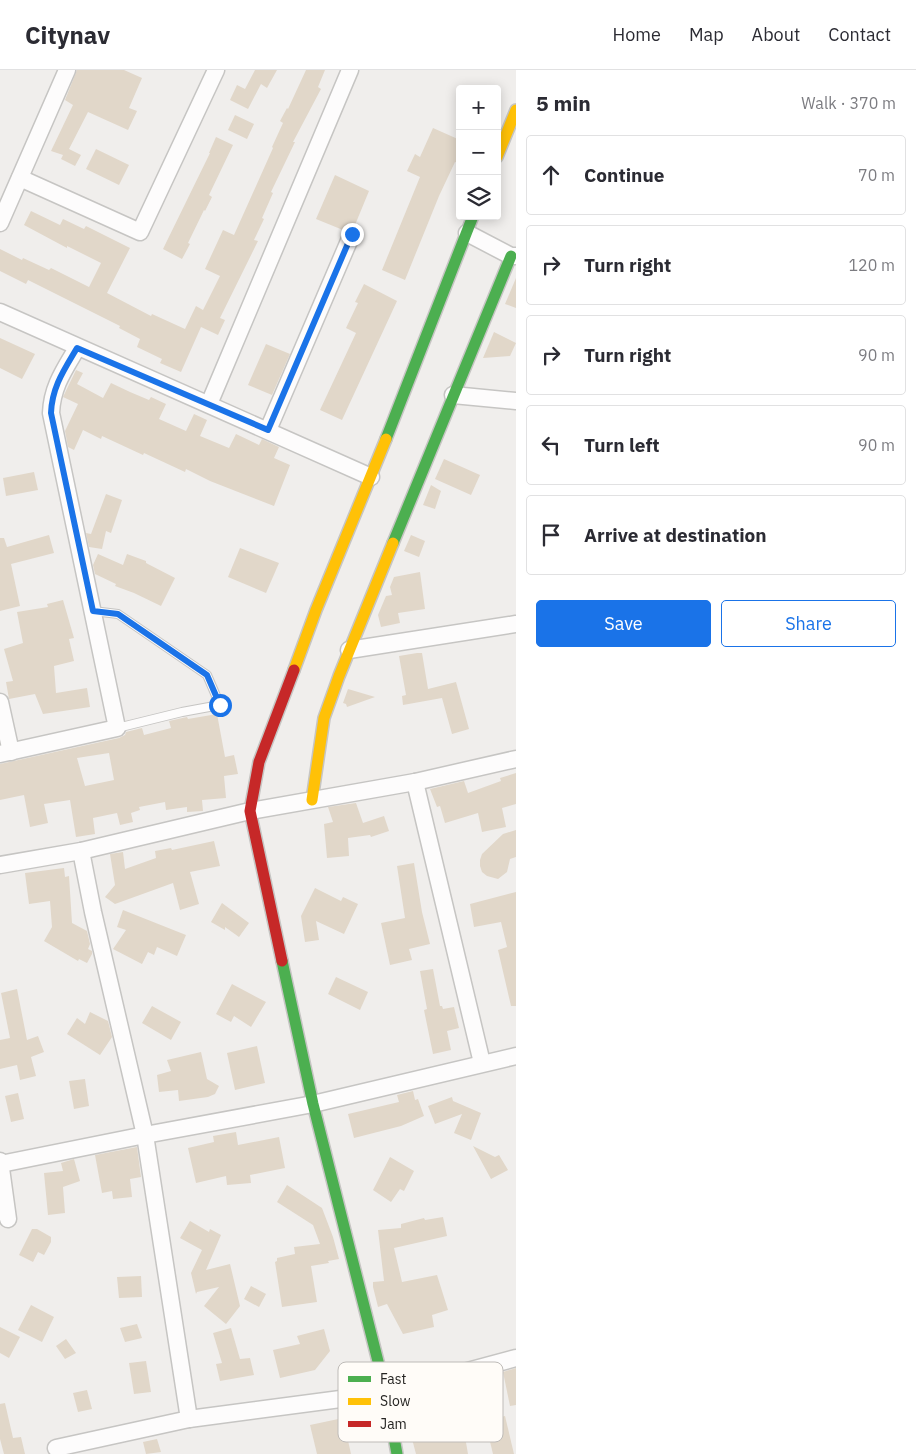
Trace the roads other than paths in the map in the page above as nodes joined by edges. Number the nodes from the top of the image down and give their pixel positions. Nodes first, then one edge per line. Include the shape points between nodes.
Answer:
1 (67, 70) edge
2 (216, 70) edge
3 (350, 70) edge
4 (516, 110) edge
5 (501, 147) edge
6 (20, 178) junction
7 (472, 220) edge
8 (0, 223) edge
9 (467, 233) junction
10 (352, 234) dead end
11 (513, 256) edge
12 (0, 312) edge
13 (77, 348) junction
14 (453, 395) junction
15 (516, 401) edge
16 (209, 404) junction
17 (268, 430) junction
18 (371, 477) junction
19 (93, 611) junction
20 (516, 624) edge
21 (349, 650) junction
22 (0, 702) edge
23 (117, 728) junction
24 (5, 753) edge
25 (516, 759) edge
26 (415, 782) junction
27 (312, 800) junction
28 (250, 811) junction
29 (81, 850) junction
30 (0, 865) edge
31 (516, 1056) edge
32 (482, 1063) junction
33 (313, 1104) junction
34 (145, 1135) junction
35 (0, 1162) edge
36 (8, 1219) dead end
37 (516, 1358) edge
38 (378, 1362) edge
39 (502, 1362) edge
40 (338, 1400) edge
41 (189, 1419) junction
42 (56, 1448) dead end

1 - 6 street
2 - 6 street via 140,232
3 - 16 street
4 - 5 street
6 - 8 street
7 - 9 street
9 - 11 street
9 - 18 street
10 - 17 street
11 - 14 street
12 - 13 street
13 - 16 street
13 - 19 street via 57,384 51,413
14 - 15 street
14 - 21 street
16 - 17 street
17 - 18 street
18 - 28 street via 316,610 259,762
19 - 23 street
19 - 23 lane via 118,614 207,675 220,705
20 - 21 street
21 - 27 street via 324,718
22 - 24 street
23 - 24 street
25 - 26 street
26 - 27 street
26 - 32 street
27 - 28 street
28 - 29 street
28 - 33 street
29 - 30 street
29 - 34 street
31 - 32 street
32 - 33 street
33 - 34 street
33 - 38 street
34 - 35 street
34 - 41 street
35 - 36 street
37 - 39 street
40 - 41 street
41 - 42 street

